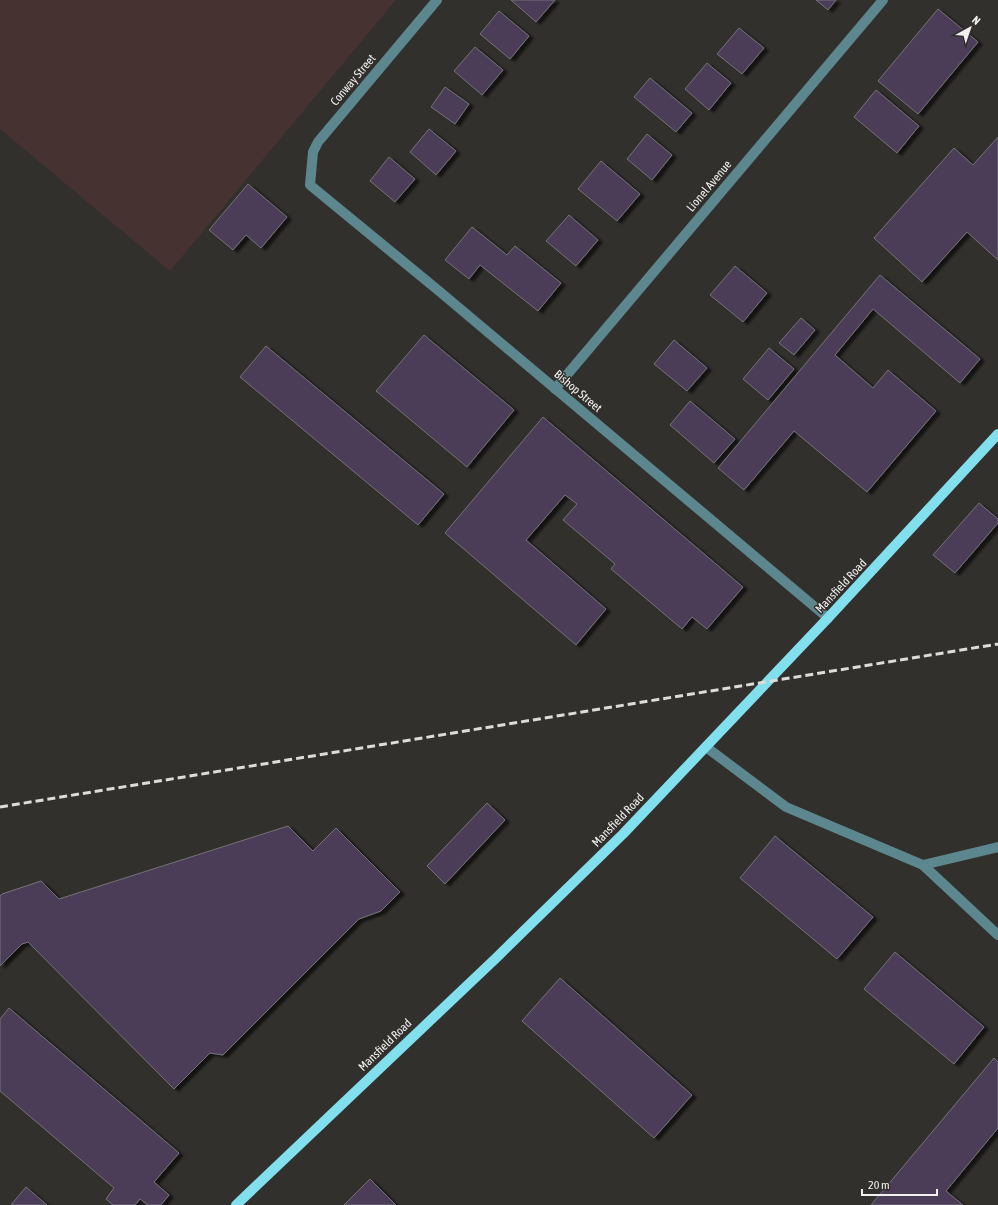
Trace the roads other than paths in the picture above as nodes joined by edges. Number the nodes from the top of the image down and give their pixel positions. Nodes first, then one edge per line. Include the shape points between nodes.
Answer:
1 (436, 0) edge
2 (882, 0) edge
3 (310, 185) joint
4 (555, 389) junction
5 (998, 434) edge
6 (828, 618) junction
7 (706, 747) junction
8 (998, 847) edge
9 (923, 865) junction
10 (998, 935) edge
11 (236, 1205) edge

1 - 3 street, Conway Street via 318,142 313,152
2 - 4 street, Lionel Avenue
3 - 4 street, Bishop Street
4 - 6 street, Bishop Street
5 - 6 main road, Mansfield Road
6 - 7 main road, Mansfield Road
7 - 9 street via 786,807
7 - 11 main road, Mansfield Road via 623,834 496,958
8 - 9 street
9 - 10 street

